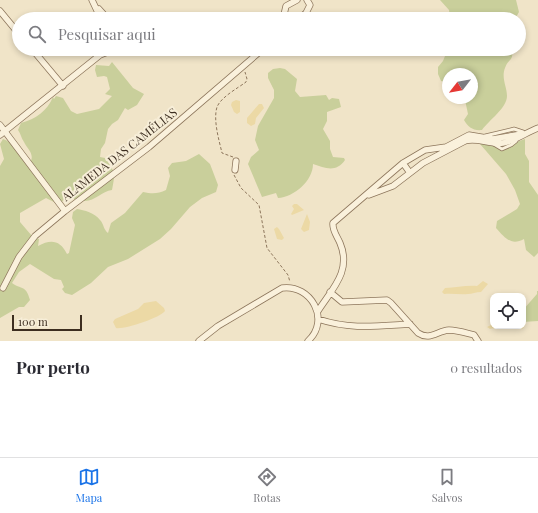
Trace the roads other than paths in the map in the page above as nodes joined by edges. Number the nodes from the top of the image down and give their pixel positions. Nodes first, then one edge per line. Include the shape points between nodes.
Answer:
1 (297, 0) edge
2 (308, 0) edge
3 (93, 2) edge
4 (0, 11) edge
5 (97, 12) edge
6 (102, 12) edge
7 (285, 12) edge
8 (306, 12) edge
9 (12, 26) edge
10 (38, 56) edge
11 (100, 56) edge
12 (255, 56) edge
13 (63, 86) junction
14 (0, 125) edge
15 (538, 128) edge
16 (5, 131) junction
17 (522, 134) junction
18 (0, 135) edge
19 (236, 161) road end
20 (403, 164) junction
21 (234, 170) road end
22 (410, 173) junction
23 (365, 196) junction
24 (65, 211) junction
25 (3, 288) dead end
26 (330, 292) junction
27 (318, 311) junction
28 (318, 319) junction
29 (411, 325) junction
30 (199, 341) edge
31 (308, 341) edge
32 (478, 341) edge

1 - 7 street via 286,6
2 - 8 street via 310,5
3 - 5 street
3 - 6 street
4 - 9 street
10 - 13 street
11 - 13 street via 89,62
12 - 24 street, ALAMEDA DAS CAMÉLIAS via 150,147
13 - 16 street
14 - 16 street
15 - 17 street
16 - 18 street
16 - 24 street
17 - 20 street via 493,138 470,135 446,147 425,150
17 - 22 street via 504,143 470,139 423,163
19 - 21 street
20 - 22 street
20 - 23 street
22 - 23 street via 392,186
23 - 26 street via 333,222 333,229 343,251 344,273
24 - 25 street, ALAMEDA DAS CAMÉLIAS via 35,236 19,258
26 - 27 street
26 - 29 street via 342,302 387,300
27 - 28 street
27 - 30 street via 308,296 290,287 282,288 218,326
28 - 29 street via 338,326 352,327
28 - 31 street
29 - 32 street via 424,337 451,330 474,335

